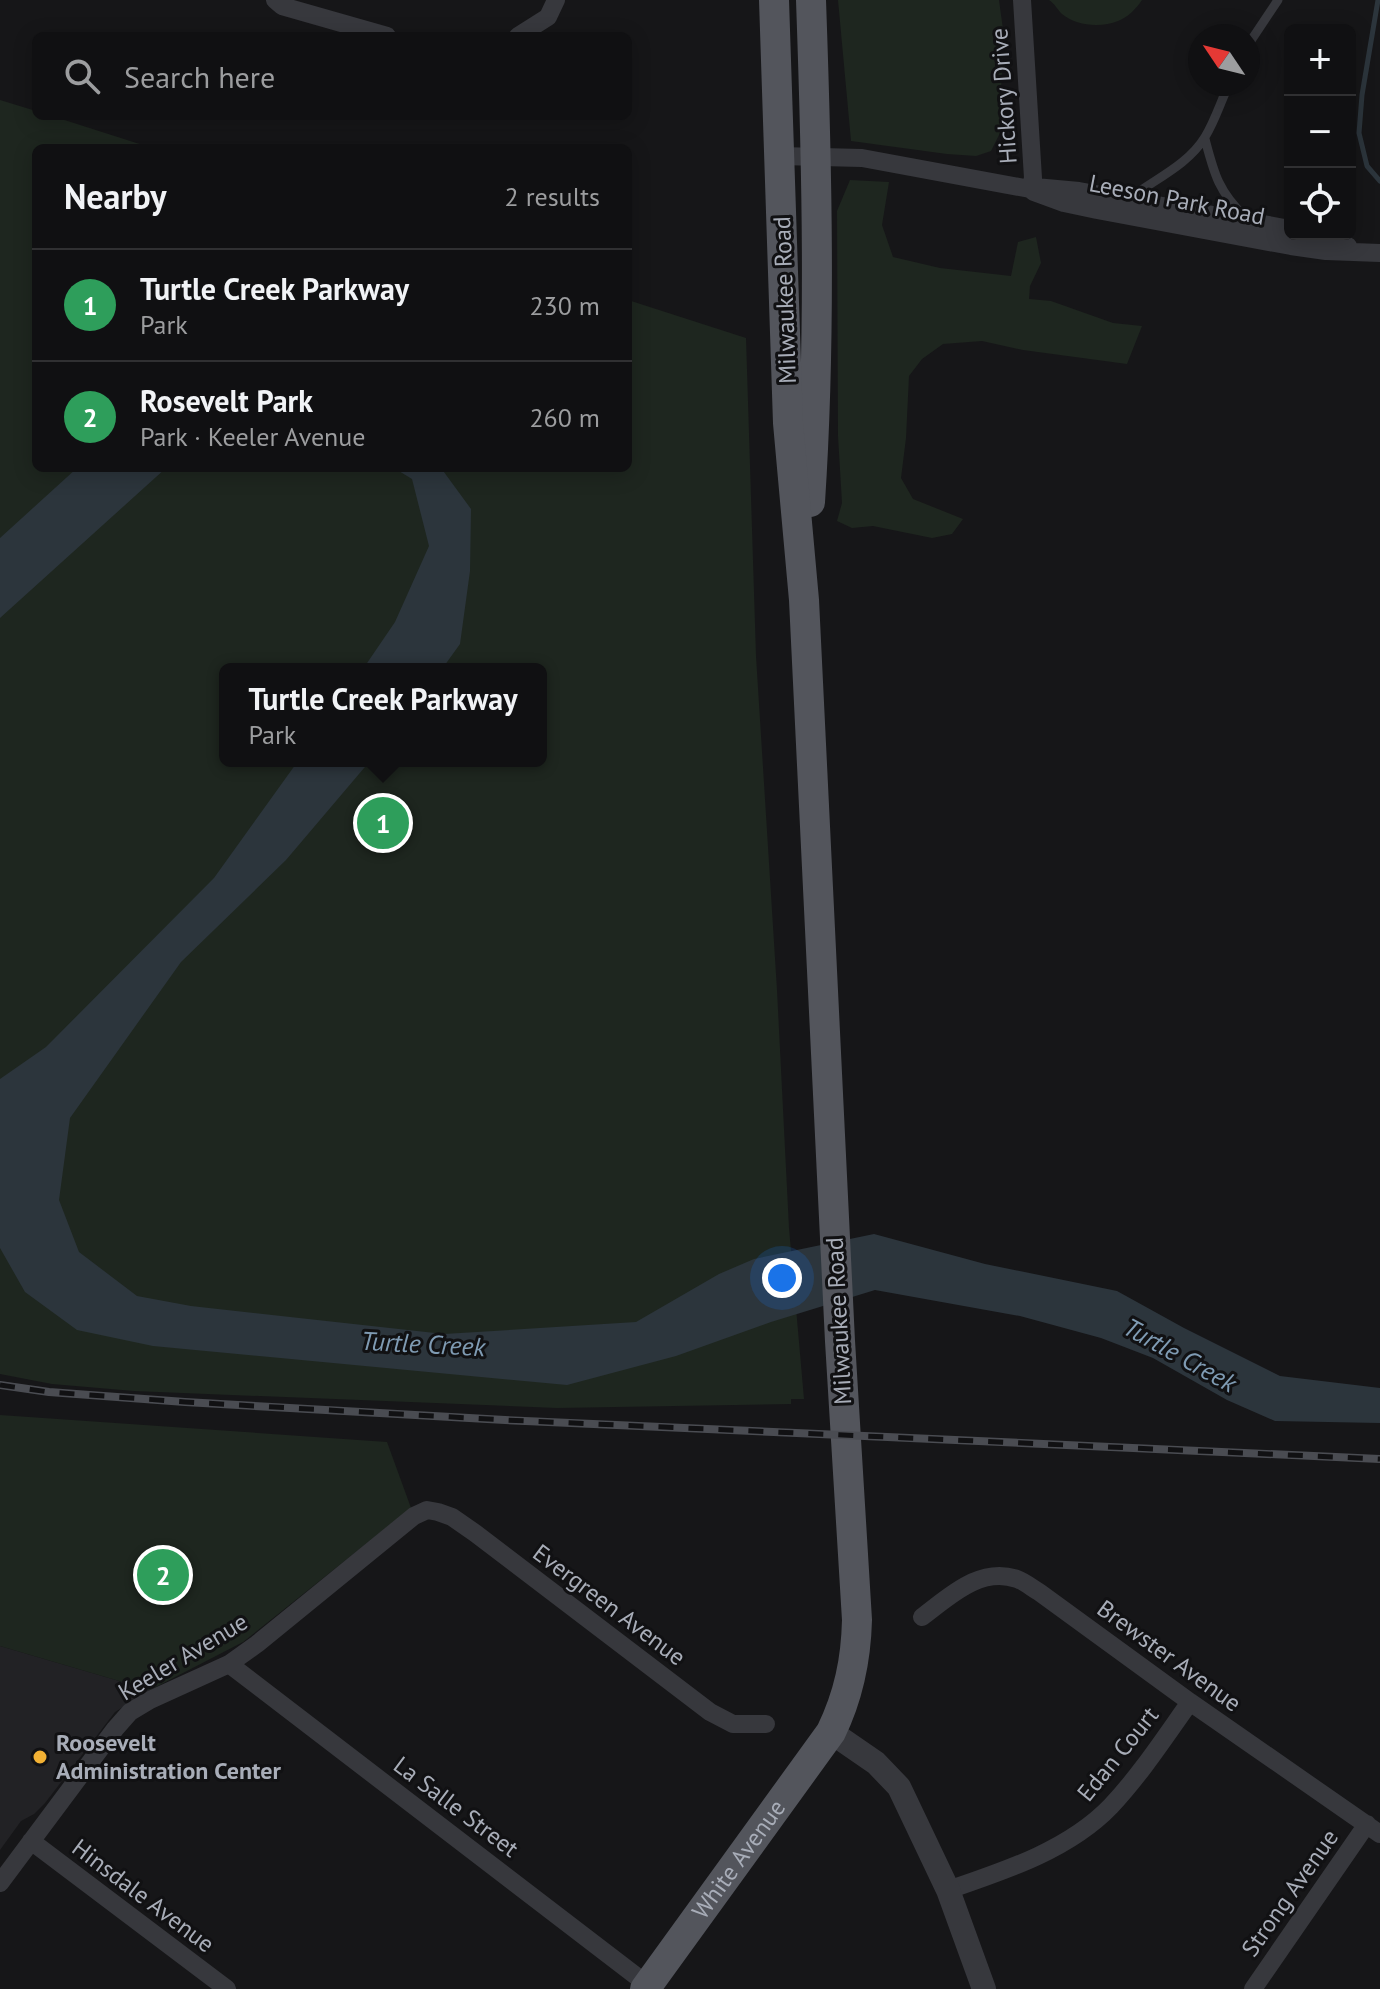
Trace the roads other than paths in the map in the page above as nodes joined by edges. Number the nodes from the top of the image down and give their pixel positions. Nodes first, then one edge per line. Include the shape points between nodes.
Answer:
1 (275, 0) edge
2 (556, 0) edge
3 (774, 0) edge
4 (811, 0) edge
5 (1022, 0) edge
6 (1278, 0) edge
7 (1260, 27) edge
8 (373, 32) edge
9 (524, 32) edge
10 (1224, 96) edge
11 (1205, 139) junction
12 (780, 156) junction
13 (817, 156) junction
14 (1030, 189) junction
15 (1127, 200) junction
16 (1250, 222) junction
17 (1284, 228) edge
18 (1331, 240) edge
19 (1373, 253) edge
20 (804, 600) junction
21 (427, 1510) joint
22 (922, 1617) dead end
23 (229, 1664) junction
24 (1190, 1702) junction
25 (766, 1724) dead end
26 (831, 1732) junction
27 (1373, 1829) edge
28 (31, 1841) junction
29 (0, 1883) edge
30 (948, 1890) junction
31 (649, 1988) edge
32 (227, 1989) edge
33 (984, 1989) edge
34 (1253, 1989) edge

1 - 8 street
2 - 9 street via 548,17
3 - 12 main road, Milwaukee Road
4 - 13 main road, Milwaukee Road
5 - 14 street, Hickory Drive
6 - 7 lane
10 - 11 lane
11 - 15 lane via 1181,164
11 - 16 lane via 1221,188
12 - 13 street, Leeson Park Road
12 - 20 main road, Milwaukee Road via 788,423
13 - 14 street, Leeson Park Road via 862,158
13 - 20 main road, Milwaukee Road via 815,423
14 - 15 street, Leeson Park Road
14 - 19 street, Leeson Park Road via 1112,213 1303,248
15 - 16 street, Leeson Park Road
16 - 17 street, Leeson Park Road
18 - 19 street, Leeson Park Road
20 - 26 main road, Milwaukee Road via 857,1620 854,1666
21 - 23 street, Keeler Avenue
21 - 25 street, Evergreen Avenue via 452,1517 475,1533 710,1712 733,1724
22 - 24 street, Brewster Avenue via 960,1588 988,1576 1016,1579
23 - 28 street, Keeler Avenue via 130,1712
23 - 31 street, La Salle Street
24 - 27 street, Brewster Avenue
24 - 30 street, Edan Court via 1101,1816 1052,1848
26 - 30 street via 876,1763 899,1787
26 - 31 main road, White Avenue
27 - 34 street, Strong Avenue
28 - 29 street, Keeler Avenue
28 - 32 street, Hinsdale Avenue
30 - 33 street

